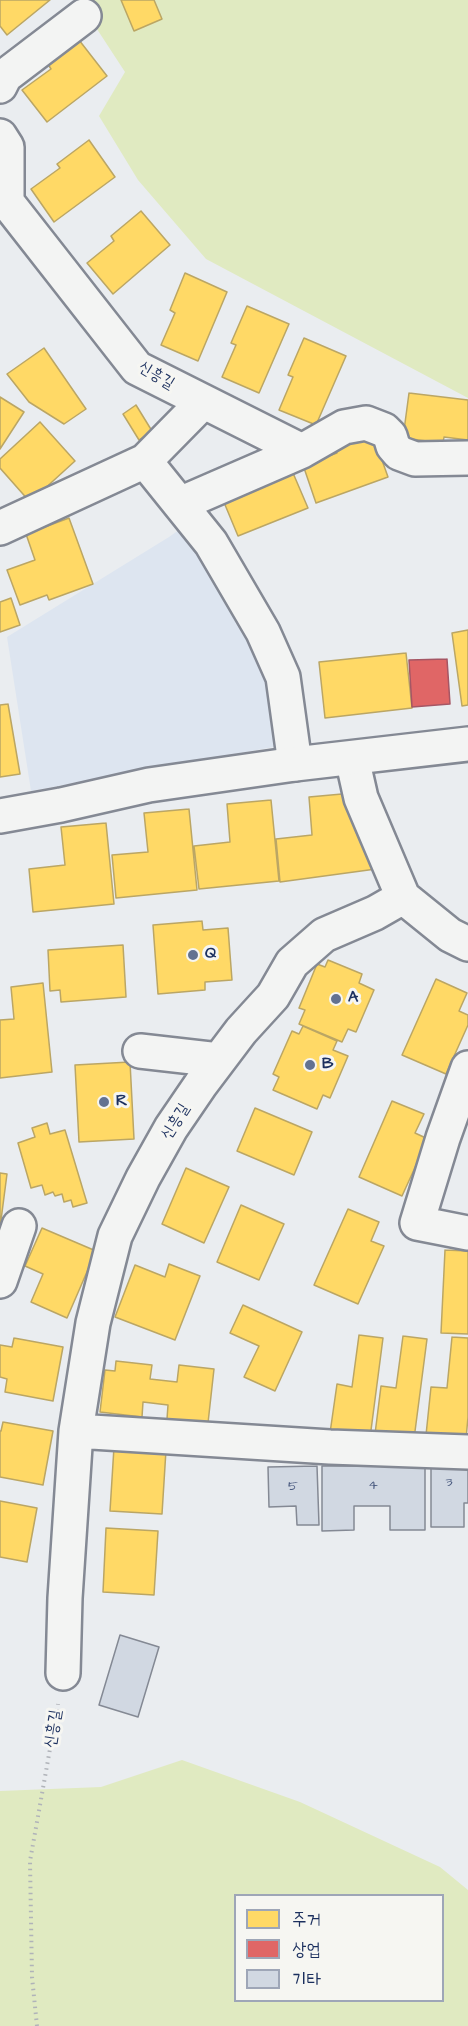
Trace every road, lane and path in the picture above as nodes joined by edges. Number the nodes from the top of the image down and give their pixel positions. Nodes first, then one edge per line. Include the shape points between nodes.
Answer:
1 (84, 16) dead end
2 (0, 86) edge
3 (0, 136) edge
4 (203, 402) junction
5 (302, 451) junction
6 (468, 458) edge
7 (145, 461) junction
8 (180, 504) junction
9 (0, 528) edge
10 (468, 744) edge
11 (352, 758) junction
12 (295, 764) junction
13 (0, 816) edge
14 (403, 897) junction
15 (468, 944) edge
16 (140, 1051) dead end
17 (219, 1060) junction
18 (468, 1068) edge
19 (19, 1226) dead end
20 (468, 1233) edge
21 (0, 1281) edge
22 (76, 1431) junction
23 (468, 1452) edge
24 (63, 1673) joint
25 (37, 2026) edge

1 - 2 street via 5,76
3 - 4 street, 신흥길 via 7,147 8,202 137,369
4 - 5 street, 신흥길
4 - 7 street
5 - 6 street via 344,427 366,423 384,430 399,453 415,459
5 - 8 street
7 - 8 street
7 - 9 street
8 - 12 street via 211,543 263,632 283,677
10 - 11 street
11 - 12 street
11 - 14 street via 361,798
12 - 13 street via 149,785
14 - 15 street via 450,935
14 - 17 street, 신흥길 via 324,935 292,963 273,996
16 - 17 street
17 - 22 street, 신흥길 via 171,1128 116,1236 93,1323
18 - 20 street via 417,1223
19 - 21 street
22 - 23 street
22 - 24 street, 신흥길
24 - 25 path, 신흥길 via 30,1861

